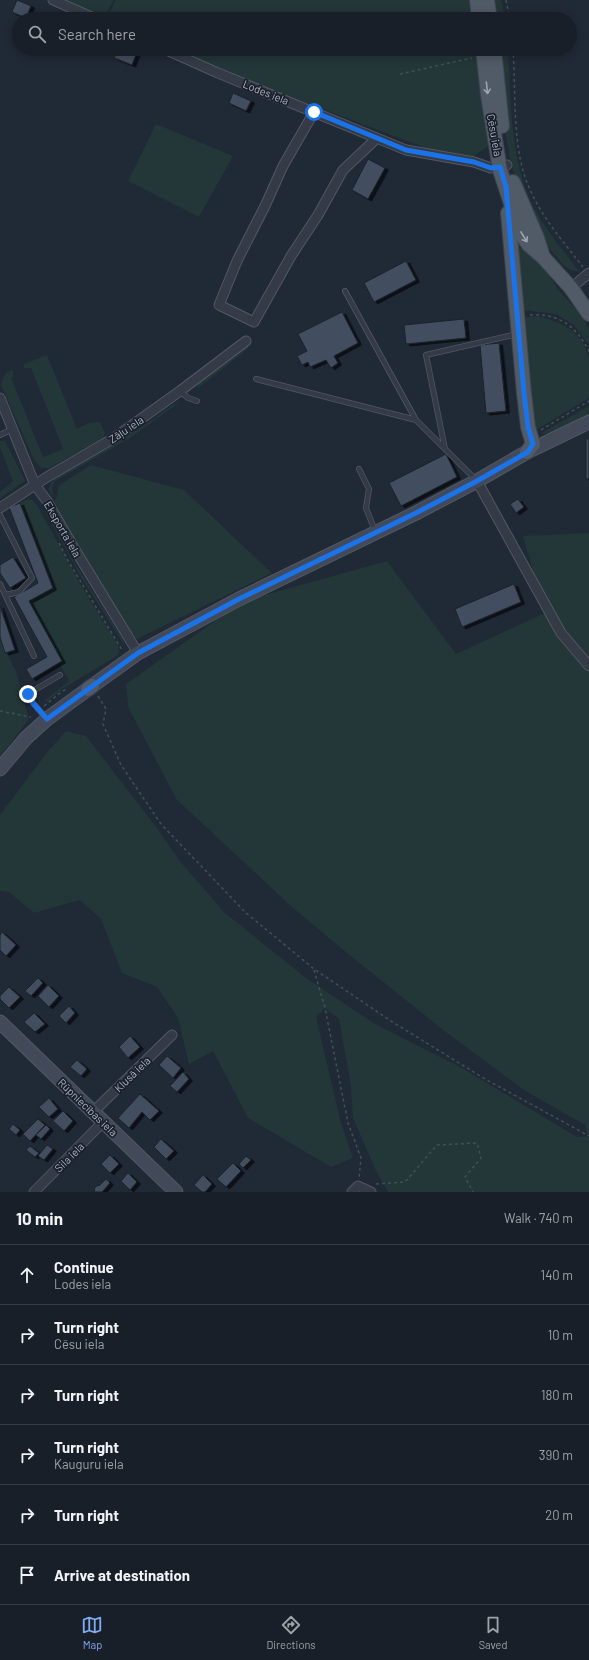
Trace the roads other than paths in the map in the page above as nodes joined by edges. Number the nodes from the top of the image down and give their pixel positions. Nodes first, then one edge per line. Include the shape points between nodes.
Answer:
1 (53, 0) edge
2 (477, 0) edge
3 (488, 0) edge
4 (80, 12) edge
5 (478, 12) edge
6 (489, 12) edge
7 (181, 56) edge
8 (487, 56) edge
9 (314, 112) junction
10 (377, 138) junction
11 (504, 166) junction
12 (506, 187) junction
13 (543, 257) junction
14 (586, 270) edge
15 (571, 288) junction
16 (345, 291) dead end
17 (589, 314) edge
18 (520, 333) junction
19 (246, 341) dead end
20 (256, 379) dead end
21 (180, 391) junction
22 (0, 398) edge
23 (197, 401) dead end
24 (416, 420) junction
25 (589, 422) edge
26 (12, 429) junction
27 (0, 435) edge
28 (445, 449) junction
29 (528, 452) junction
30 (359, 469) dead end
31 (477, 481) junction
32 (35, 485) junction
33 (0, 508) edge
34 (0, 515) edge
35 (376, 533) junction
36 (0, 584) edge
37 (5, 595) junction
38 (138, 653) junction
39 (34, 656) dead end
40 (589, 666) edge
41 (60, 675) dead end
42 (47, 719) junction
43 (0, 769) edge
44 (0, 1022) edge
45 (172, 1035) dead end
46 (92, 1113) junction
47 (103, 1122) junction
48 (355, 1189) edge
49 (34, 1192) edge
50 (176, 1192) edge
51 (371, 1192) edge

1 - 4 street
2 - 5 main road
3 - 6 main road
7 - 9 street, Lodes iela
8 - 11 main road, Cēsu iela via 488,95
9 - 10 street, Lodes iela
9 - 10 street via 283,166 237,261 219,305 254,322 343,170
10 - 11 street, Lodes iela via 406,150 474,162 491,168
11 - 12 main road, Cēsu iela
11 - 13 main road, Cēsu iela
12 -> 13 main road, Cēsu iela via 521,234 529,246
12 - 18 main road
13 - 15 main road, Cēsu iela
14 - 15 street
15 - 17 main road, Cēsu iela
16 - 24 lane
18 - 28 lane via 426,355
18 - 29 main road via 528,427 533,444
19 - 21 street, Zāļu iela
20 - 24 lane
21 - 23 lane
21 - 32 street, Zāļu iela via 114,438
22 - 26 street, Eksporta iela
24 - 28 lane
25 - 29 main road
26 - 27 lane
26 - 32 street, Eksporta iela
28 - 31 lane
29 - 31 main road
30 - 35 lane via 369,489 366,508
31 - 35 main road
31 - 40 street via 561,633
32 - 33 street, Zāļu iela
32 - 38 street, Eksporta iela
34 - 37 lane via 32,578 19,592
35 - 38 main road via 239,599
36 - 37 lane
37 - 39 lane
38 - 42 main road via 92,690
41 - 42 lane via 28,694
42 - 43 main road via 26,738
44 - 46 main road, Rūpniecības iela
45 - 46 street, Klusā iela
46 - 47 main road, Rūpniecības iela
47 - 49 street, Sila iela
47 - 50 main road, Rūpniecības iela
48 - 51 street

